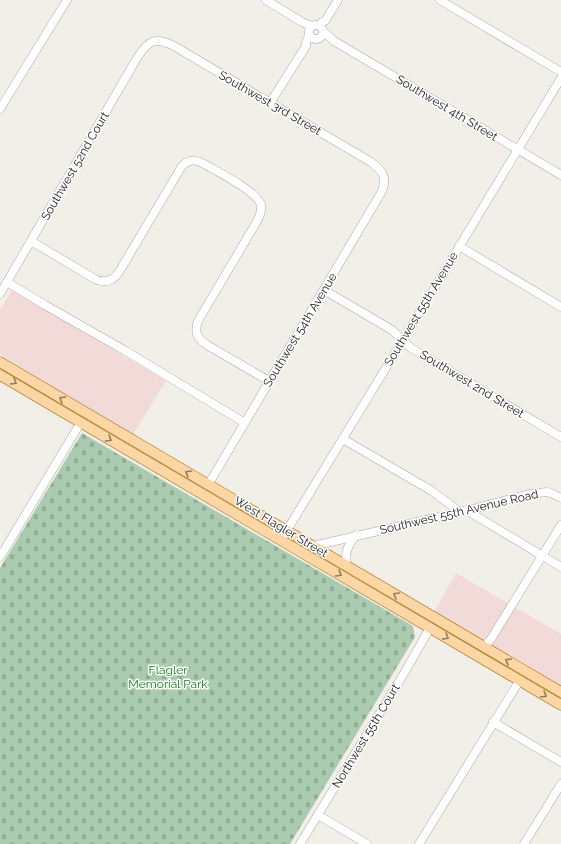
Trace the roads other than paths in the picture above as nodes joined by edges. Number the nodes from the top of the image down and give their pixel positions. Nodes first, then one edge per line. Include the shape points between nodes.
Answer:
1 (66, 0) edge
2 (266, 0) edge
3 (338, 0) edge
4 (440, 0) edge
5 (318, 31) junction
6 (153, 41) joint
7 (561, 72) edge
8 (561, 78) edge
9 (270, 103) junction
10 (0, 109) edge
11 (518, 149) junction
12 (382, 173) joint
13 (561, 174) edge
14 (31, 241) junction
15 (459, 246) junction
16 (7, 282) junction
17 (324, 290) junction
18 (0, 294) edge
19 (561, 307) edge
20 (403, 340) junction
21 (0, 362) edge
22 (0, 375) edge
23 (269, 381) junction
24 (64, 412) junction
25 (86, 412) junction
26 (81, 422) junction
27 (245, 423) junction
28 (108, 426) junction
29 (561, 437) edge
30 (343, 439) junction
31 (165, 465) junction
32 (208, 485) junction
33 (561, 498) edge
34 (463, 511) junction
35 (561, 525) edge
36 (286, 531) junction
37 (356, 535) junction
38 (281, 540) junction
39 (3, 545) edge
40 (313, 546) junction
41 (293, 547) junction
42 (542, 556) junction
43 (0, 557) edge
44 (346, 565) junction
45 (561, 567) edge
46 (430, 628) junction
47 (463, 646) junction
48 (484, 647) junction
49 (520, 680) junction
50 (542, 681) junction
51 (561, 692) edge
52 (561, 705) edge
53 (493, 722) junction
54 (561, 762) edge
55 (561, 784) edge
56 (318, 815) junction
57 (300, 844) edge
58 (367, 844) edge
59 (419, 844) edge
60 (524, 844) edge

1 - 10 street
2 - 5 street, Southwest 4th Street
3 - 5 street
4 - 7 street
5 - 9 street
5 - 11 street, Southwest 4th Street
6 - 9 street, Southwest 3rd Street via 174,46
6 - 14 street, Southwest 52nd Court via 137,58
8 - 11 street, Southwest 55th Avenue
9 - 12 street, Southwest 3rd Street via 376,165
11 - 13 street, Southwest 4th Street
11 - 15 street, Southwest 55th Avenue
12 - 17 street, Southwest 54th Avenue via 384,184 381,193
14 - 16 street, Southwest 52nd Court
14 - 23 street via 95,279 109,281 119,272 182,166 188,161 206,165 250,191 260,202 261,209 259,218 198,320 196,334 207,345
15 - 19 street
15 - 20 street, Southwest 55th Avenue
16 - 18 street, Southwest 52nd Court
16 - 27 street
17 - 20 street, Southwest 2nd Street via 392,330
17 - 23 street, Southwest 54th Avenue
20 - 29 street, Southwest 2nd Street via 411,348
20 - 30 street, Southwest 55th Avenue
25 -> 21 main road, West Flagler Street
22 -> 24 main road, West Flagler Street
23 - 27 street, Southwest 54th Avenue
24 - 25 main road
24 - 26 main road, West Flagler Street
25 - 28 main road, West Flagler Street
26 - 28 main road
26 -> 31 main road, West Flagler Street
26 - 39 street
27 - 32 street, Southwest 54th Avenue
28 - 31 main road, West Flagler Street
30 - 34 street
30 - 36 street, Southwest 55th Avenue
32 -> 31 main road, West Flagler Street
31 - 38 main road, West Flagler Street
32 - 36 main road, West Flagler Street
33 - 34 street, Southwest 55th Avenue Road via 547,492 535,493
34 - 37 street, Southwest 55th Avenue Road
34 - 42 street
35 - 42 street
36 - 38 street, Southwest 55th Avenue
36 - 40 main road, West Flagler Street
37 - 40 street, Southwest 55th Avenue Road
37 - 44 street via 346,550
38 - 41 main road, West Flagler Street
39 - 43 street
40 - 41 main road
40 - 44 main road, West Flagler Street
41 -> 46 main road, West Flagler Street
42 - 45 street
42 - 48 street
48 -> 44 main road, West Flagler Street
46 -> 47 main road, West Flagler Street
46 - 56 street, Northwest 55th Court
47 - 48 main road
47 - 49 main road, West Flagler Street
50 -> 48 main road, West Flagler Street
49 - 50 main road
49 -> 52 main road, West Flagler Street
49 - 53 street
50 - 51 main road, West Flagler Street
53 - 54 street
53 - 59 street
55 - 60 street
56 - 57 street, Northwest 55th Court
56 - 58 street

